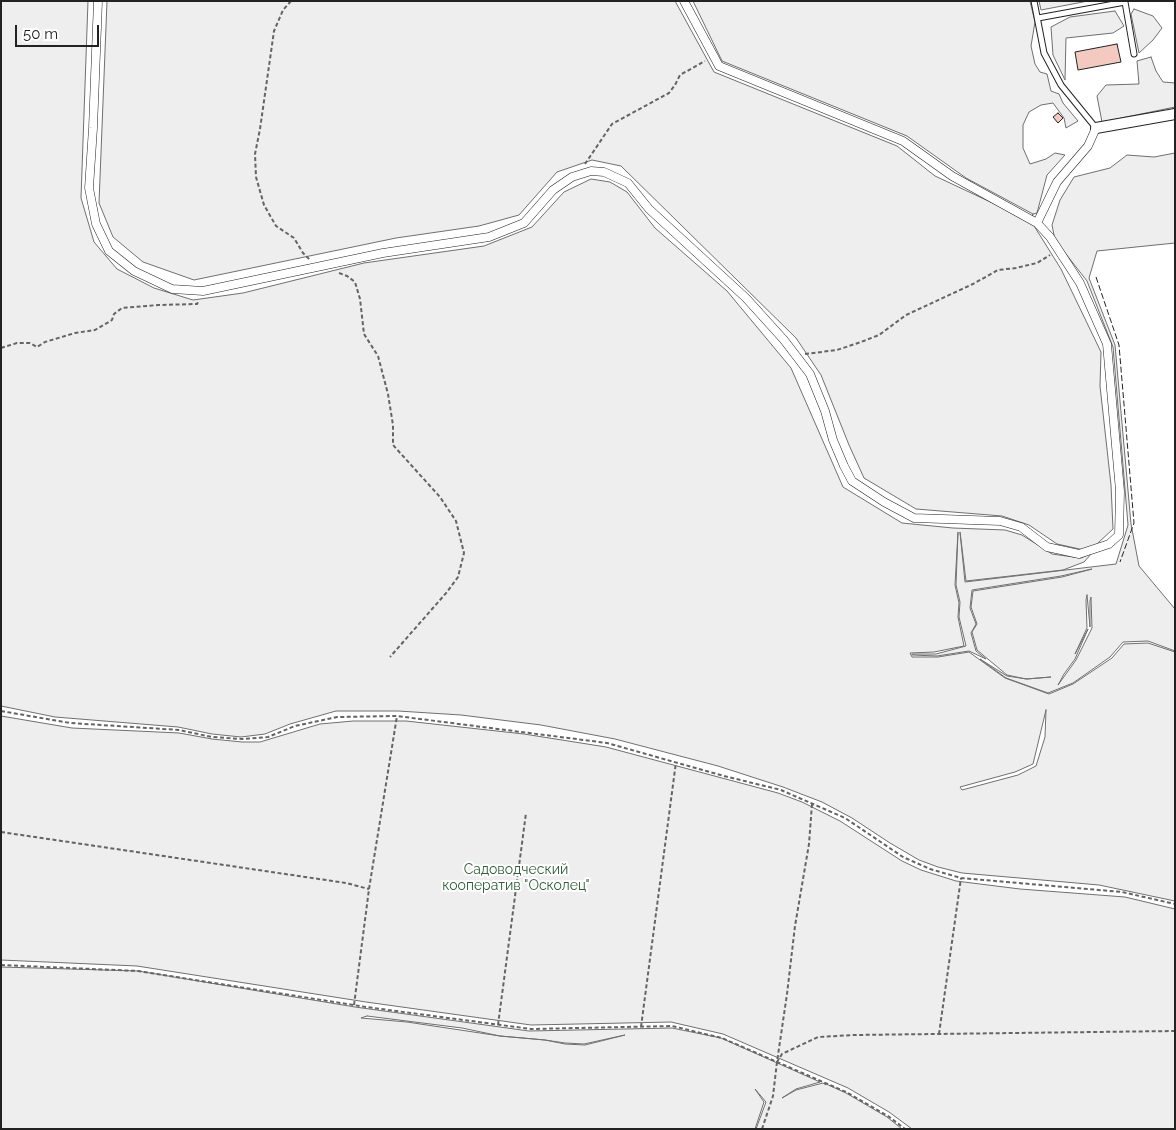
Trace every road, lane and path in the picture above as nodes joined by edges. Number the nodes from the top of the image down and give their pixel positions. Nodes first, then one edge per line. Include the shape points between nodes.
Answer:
1 (98, 1) edge
2 (291, 1) edge
3 (684, 1) edge
4 (1034, 1) edge
5 (1038, 18) junction
6 (1134, 54) dead end
7 (713, 56) junction
8 (1175, 114) edge
9 (1096, 128) junction
10 (577, 176) junction
11 (1037, 223) junction
12 (1059, 251) junction
13 (319, 266) junction
14 (336, 272) dead end
15 (203, 291) junction
16 (1, 348) edge
17 (795, 355) junction
18 (390, 656) dead end
19 (1, 712) edge
20 (398, 716) junction
21 (676, 762) junction
22 (812, 804) junction
23 (526, 813) dead end
24 (1, 832) edge
25 (961, 878) junction
26 (369, 889) junction
27 (1175, 904) edge
28 (1, 965) edge
29 (354, 1005) junction
30 (498, 1025) junction
31 (641, 1027) junction
32 (1175, 1030) edge
33 (939, 1034) junction
34 (777, 1062) junction
35 (762, 1129) edge
36 (905, 1129) edge

1 - 15 street via 89,188 96,224 109,251 134,271 172,289
2 - 13 path via 283,10 274,31 255,154 256,177 264,205 276,226 294,238 303,253
3 - 7 street
4 - 5 lane
5 - 6 lane via 1125,2
5 - 9 lane via 1044,53 1061,85
7 - 10 path via 680,75 669,93 612,124
7 - 11 street via 719,66 903,141 952,176
8 - 9 street
9 - 11 street via 1088,146 1057,182
10 - 13 street via 553,190 524,223 490,237
10 - 17 street via 591,171 604,172 628,184 649,209 746,298
11 - 12 street
12 - 17 path via 1037,263 998,270 906,315 878,335 861,342 837,350
12 - 17 street via 1080,284 1107,344 1120,491 1119,535 1109,544 1079,554 1047,546 1021,528 1000,521 914,518 884,502 852,481 833,440 810,374
13 - 15 street
14 - 18 path via 356,282 364,334 378,356 388,394 393,445 440,497 456,521 464,553 458,577
15 - 16 path via 197,304 122,308 112,320 95,330 75,332 36,347 30,343 17,343
19 - 20 path via 70,723 179,730 242,740 337,717
20 - 21 path via 606,743
20 - 26 path
21 - 22 path via 781,790
21 - 31 path
22 - 25 path via 845,818 903,857
22 - 34 path
23 - 30 path
24 - 26 path
25 - 27 path via 1122,892
25 - 33 path
26 - 29 path
28 - 29 path via 138,970
29 - 30 path
30 - 31 path via 531,1029
31 - 34 path via 672,1026 722,1038
32 - 33 path
33 - 34 path via 818,1037 782,1054
34 - 35 path via 773,1096
34 - 36 path via 846,1092

